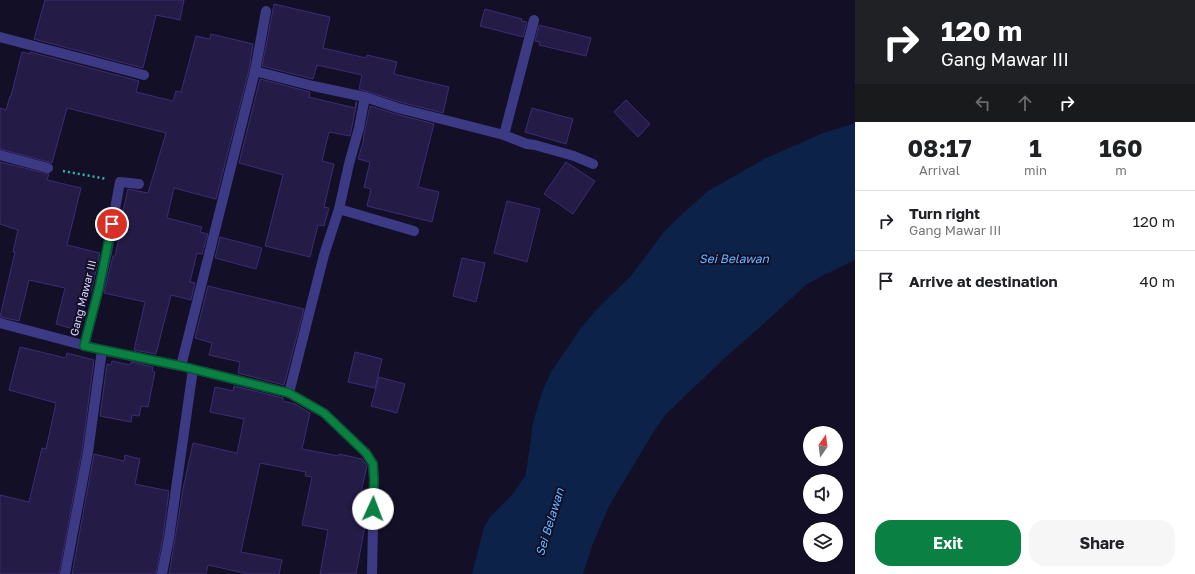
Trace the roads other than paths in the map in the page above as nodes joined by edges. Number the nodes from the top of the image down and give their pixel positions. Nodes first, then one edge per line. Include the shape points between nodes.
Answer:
1 (266, 11) dead end
2 (534, 20) dead end
3 (0, 37) edge
4 (255, 71) junction
5 (144, 74) dead end
6 (364, 97) junction
7 (504, 135) junction
8 (0, 154) edge
9 (593, 164) dead end
10 (48, 168) road end
11 (139, 184) dead end
12 (338, 210) junction
13 (414, 231) dead end
14 (1, 326) edge
15 (84, 346) junction
16 (102, 350) junction
17 (181, 366) junction
18 (193, 369) junction
19 (289, 393) junction
20 (66, 574) edge
21 (162, 574) edge
22 (372, 574) edge

1 - 4 street
2 - 7 street
3 - 5 street
4 - 6 street
4 - 17 street
6 - 7 street
6 - 12 street via 359,128
7 - 9 street
8 - 10 street
11 - 15 street, Gang Mawar III via 120,182
12 - 13 street
12 - 19 street
14 - 15 street
15 - 16 street
16 - 17 street
16 - 20 street via 88,452
17 - 18 street
18 - 19 street
18 - 21 street
19 - 22 street via 324,413 366,453 373,464

